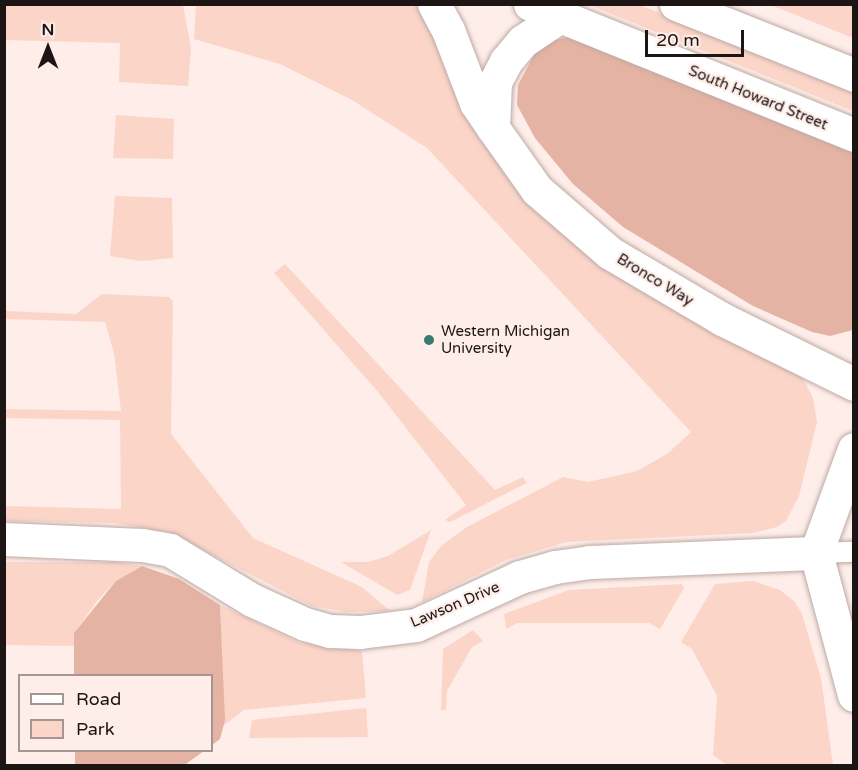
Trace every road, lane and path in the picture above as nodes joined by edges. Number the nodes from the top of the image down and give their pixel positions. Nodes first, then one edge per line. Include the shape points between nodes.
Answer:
1 (434, 4) edge
2 (676, 4) edge
3 (544, 11) edge
4 (854, 75) edge
5 (494, 128) junction
6 (854, 135) edge
7 (854, 384) edge
8 (854, 449) edge
9 (4, 539) edge
10 (854, 552) edge
11 (816, 553) junction
12 (854, 695) edge

1 - 5 street, Bronco Way via 476,103
2 - 4 street
3 - 5 street via 495,82
3 - 6 street, South Howard Street
5 - 7 street, Bronco Way via 537,190 610,253 722,319
8 - 11 street
9 - 11 street, Lawson Drive via 142,545 170,550 252,600 305,624 360,633 416,625 520,577 555,567
10 - 11 lane
11 - 12 street

